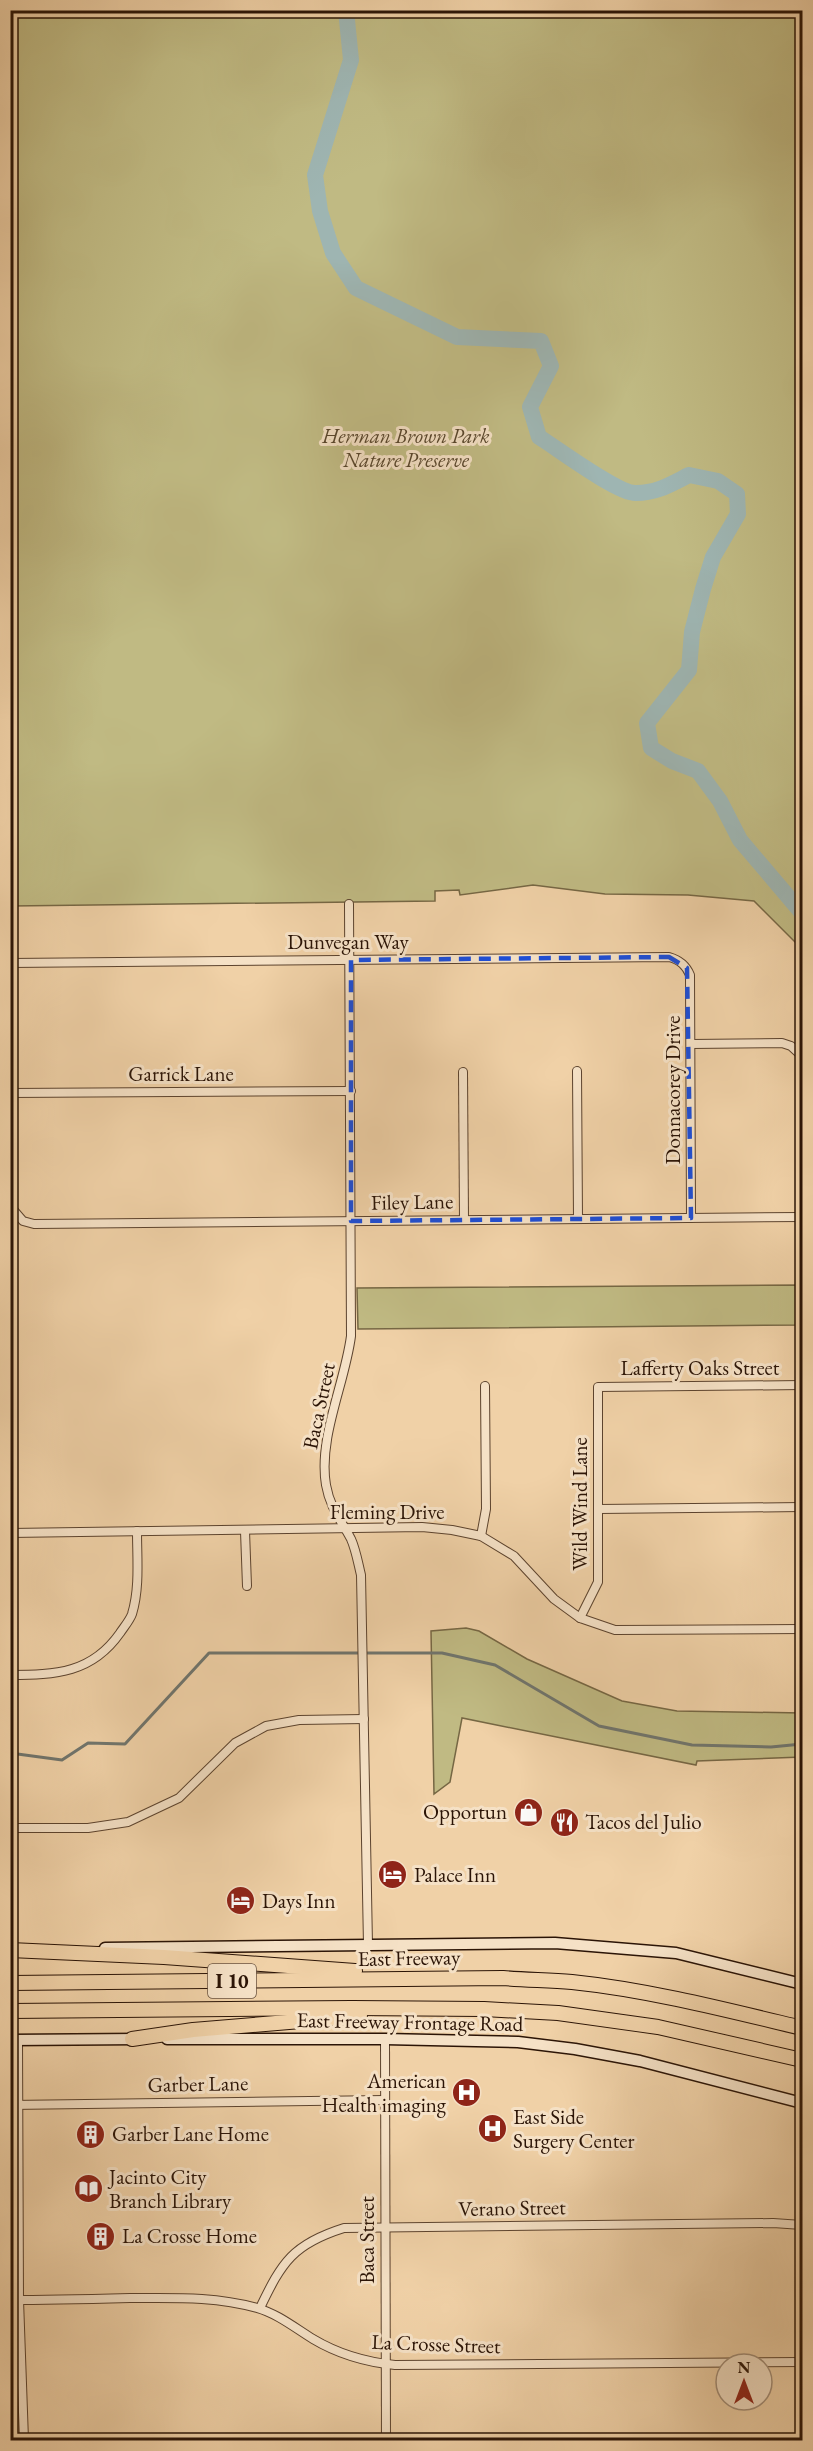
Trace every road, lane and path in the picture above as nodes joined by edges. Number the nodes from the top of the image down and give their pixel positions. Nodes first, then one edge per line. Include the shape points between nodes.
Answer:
1 (349, 904) dead end
2 (351, 960) junction
3 (10, 963) edge
4 (684, 964) joint
5 (691, 1044) junction
6 (802, 1056) edge
7 (577, 1071) dead end
8 (463, 1072) dead end
9 (351, 1091) junction
10 (10, 1093) edge
11 (10, 1206) edge
12 (802, 1217) edge
13 (692, 1218) junction
14 (578, 1219) junction
15 (464, 1220) junction
16 (351, 1221) junction
17 (802, 1385) edge
18 (485, 1386) dead end
19 (598, 1387) joint
20 (802, 1507) edge
21 (599, 1509) junction
22 (344, 1528) junction
23 (137, 1531) junction
24 (245, 1531) junction
25 (10, 1533) edge
26 (481, 1536) junction
27 (247, 1586) dead end
28 (580, 1618) junction
29 (802, 1629) edge
30 (10, 1676) edge
31 (364, 1719) junction
32 (10, 1828) edge
33 (368, 1945) junction
34 (10, 1950) edge
35 (453, 1978) junction
36 (10, 1983) edge
37 (802, 1983) edge
38 (442, 2010) junction
39 (10, 2011) edge
40 (802, 2028) edge
41 (132, 2039) junction
42 (385, 2039) junction
43 (14, 2040) edge
44 (802, 2060) edge
45 (385, 2100) junction
46 (802, 2103) edge
47 (15, 2105) edge
48 (802, 2225) edge
49 (385, 2227) junction
50 (15, 2300) edge
51 (260, 2308) junction
52 (802, 2362) edge
53 (386, 2364) junction
54 (24, 2440) edge
55 (386, 2440) edge

1 - 2 street, Baca Street
2 - 3 street, Dunvegan Way
2 - 4 street, Dunvegan Way via 669,957
2 - 9 street, Baca Street
4 - 5 street, Donnacorey Drive via 690,975
5 - 6 street via 782,1043
5 - 13 street, Donnacorey Drive
7 - 14 street
8 - 15 street
9 - 10 street, Garrick Lane
9 - 16 street, Baca Street
11 - 16 street, Filey Lane via 23,1221 34,1224
12 - 13 street, Filey Lane
13 - 14 street, Filey Lane
14 - 15 street, Filey Lane
15 - 16 street, Filey Lane
16 - 22 street, Baca Street via 351,1336 325,1461 326,1486
17 - 19 street, Lafferty Oaks Street
18 - 26 street via 486,1509
19 - 21 street, Wild Wind Lane
20 - 21 street
21 - 28 street, Wild Wind Lane via 598,1582
22 - 24 street, Fleming Drive
22 - 26 street, Fleming Drive via 422,1527
22 - 31 street, Baca Street via 361,1575
23 - 24 street, Fleming Drive
23 - 25 street, Fleming Drive
23 - 30 street via 138,1576 132,1615 111,1646 83,1667 43,1675
24 - 27 street
26 - 28 street, Fleming Drive via 514,1556 554,1599
28 - 29 street, Fleming Drive via 615,1630
31 - 32 street via 299,1720 266,1726 236,1743 179,1798 128,1822 88,1828
31 - 33 street, Baca Street
33 - 34 main road
33 - 37 main road via 555,1943 676,1953
34 - 35 highway
35 - 36 highway, East Freeway / I 10
35 - 40 highway, East Freeway / I 10 via 573,1982 690,2002
38 - 39 highway, I 10
38 - 41 highway via 193,2030
38 - 44 highway, I 10 via 558,2013 610,2019 691,2033
41 - 42 main road, East Freeway Frontage Road
41 - 43 main road, East Freeway Frontage Road
42 - 45 street, Baca Street
42 - 46 main road, East Freeway Frontage Road via 518,2042 575,2049 640,2061
43 - 47 street
45 - 47 street, Garber Lane
45 - 49 street, Baca Street
47 - 50 street
48 - 49 street, Verano Street
49 - 51 street, Verano Street via 344,2228 319,2236 295,2251 273,2279
49 - 53 street, Baca Street
50 - 51 street, La Crosse Street via 192,2297
50 - 54 street
51 - 53 street, La Crosse Street via 335,2351
52 - 53 street, La Crosse Street
53 - 55 street, Baca Street

